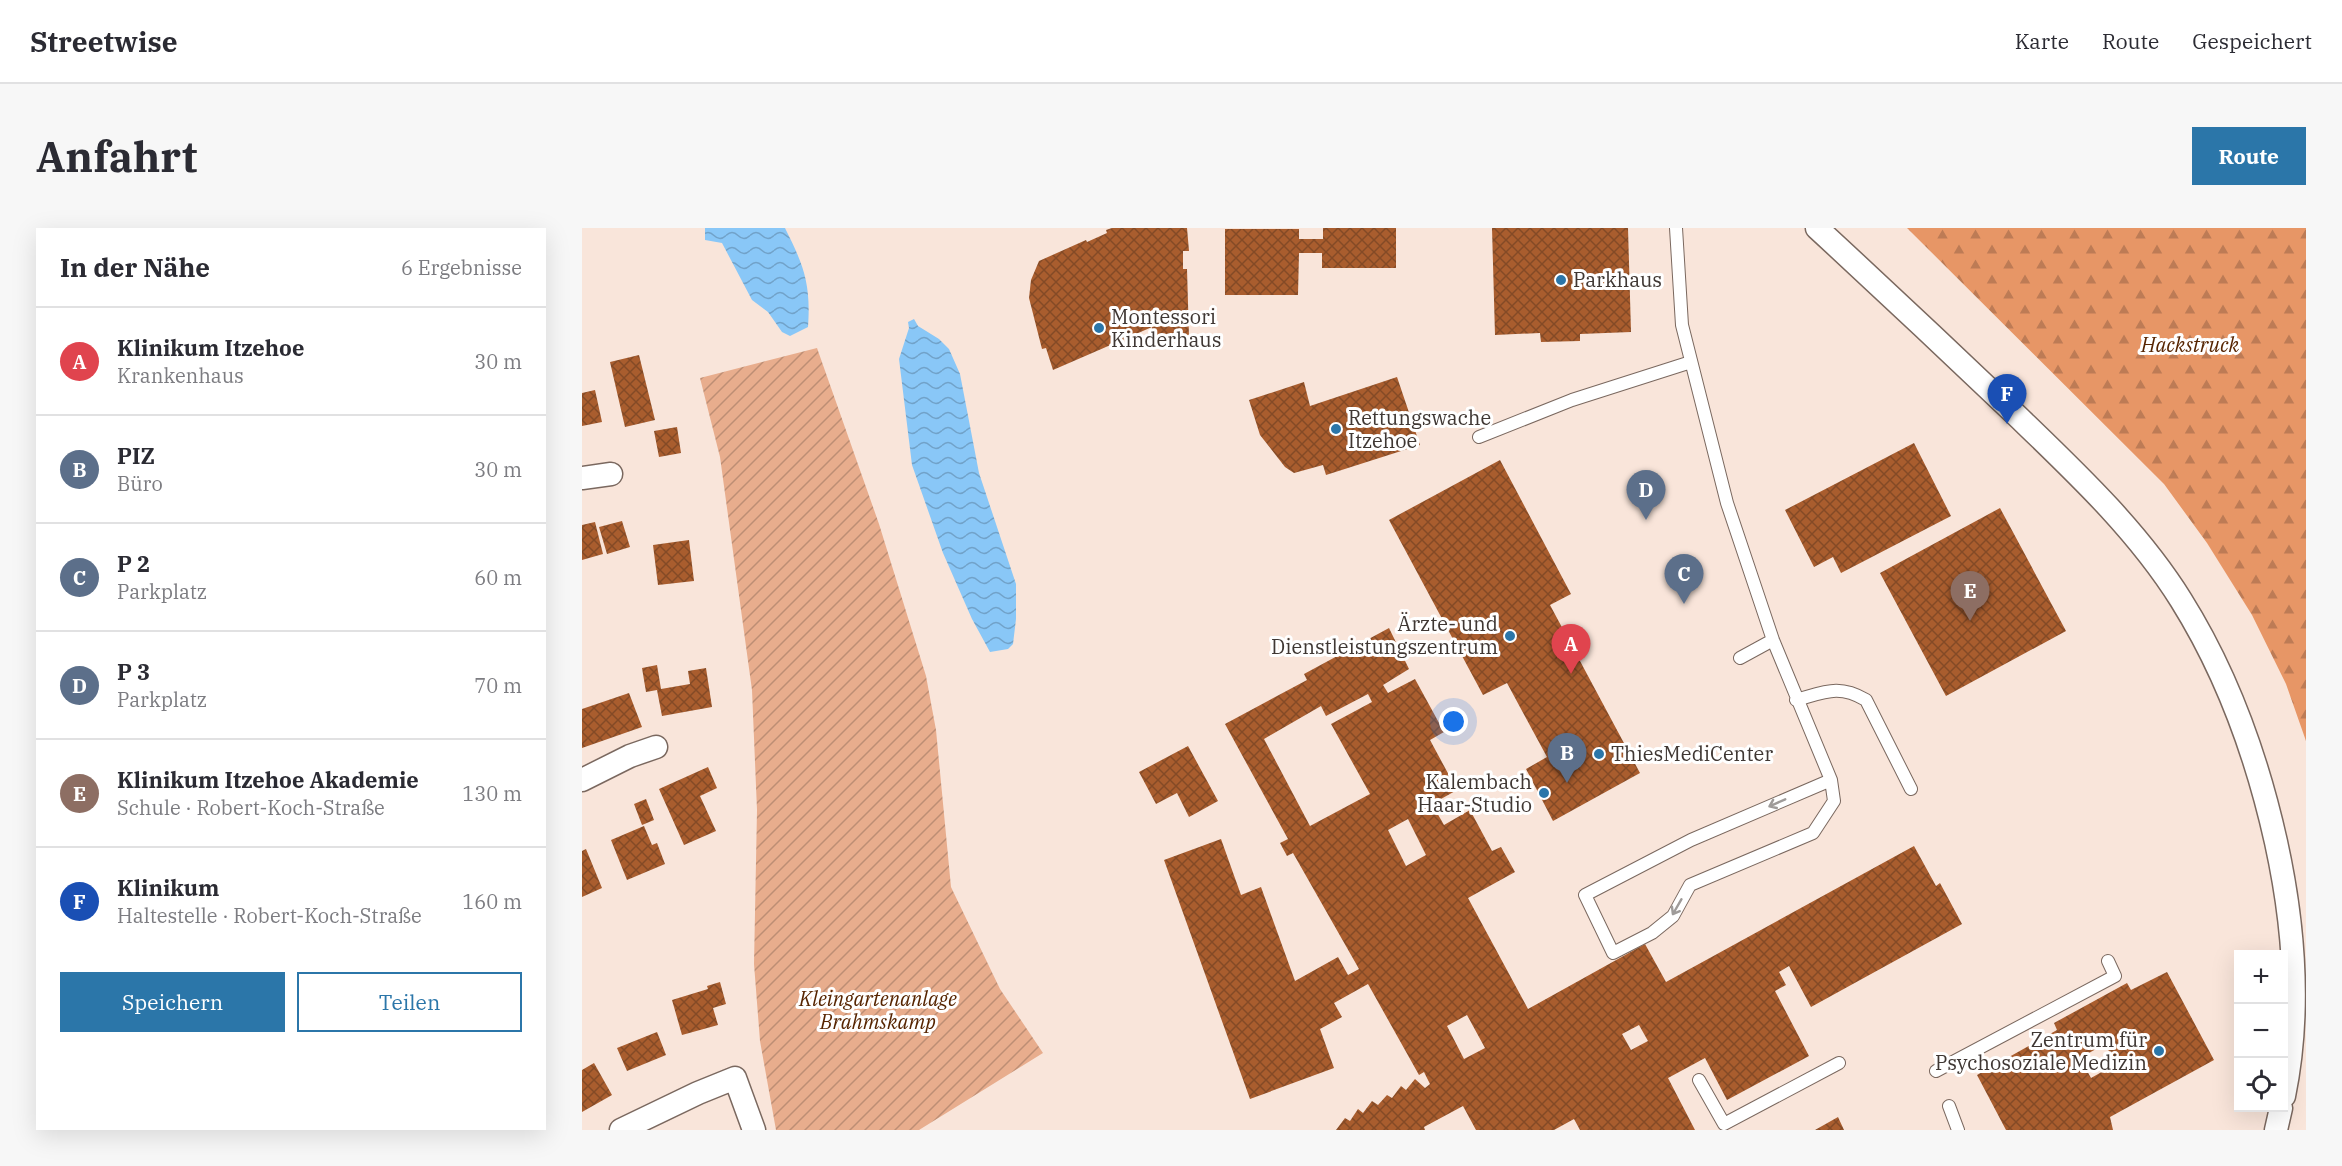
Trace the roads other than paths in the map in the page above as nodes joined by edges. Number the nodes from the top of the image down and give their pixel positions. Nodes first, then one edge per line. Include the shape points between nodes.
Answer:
1 (1676, 228) edge
2 (1817, 228) edge
3 (1691, 362) junction
4 (1479, 437) dead end
5 (611, 474) dead end
6 (582, 478) edge
7 (1773, 640) junction
8 (1740, 658) dead end
9 (1796, 699) junction
10 (656, 747) dead end
11 (582, 780) edge
12 (1831, 780) junction
13 (1911, 789) dead end
14 (2108, 962) dead end
15 (2287, 1058) edge
16 (1839, 1063) dead end
17 (1936, 1071) dead end
18 (1699, 1080) dead end
19 (1949, 1106) dead end
20 (2280, 1112) edge
21 (621, 1130) edge
22 (754, 1130) edge
23 (1958, 1130) edge
24 (2276, 1130) edge

1 - 3 lane via 1682,325
2 - 15 street via 2110,509 2182,602 2241,721 2261,778 2286,886 2293,953
3 - 4 lane via 1572,400
3 - 7 lane via 1727,503
5 - 6 street
7 - 8 lane
7 - 9 lane
9 - 12 lane
9 - 13 lane via 1837,689 1866,700
10 - 11 street
12 - 12 lane via 1834,801 1813,833 1690,885 1672,916 1652,933 1613,952 1585,895 1721,827
14 - 17 lane via 2115,976
16 - 18 lane via 1724,1124
19 - 23 lane
20 - 24 street
21 - 22 street via 735,1078

